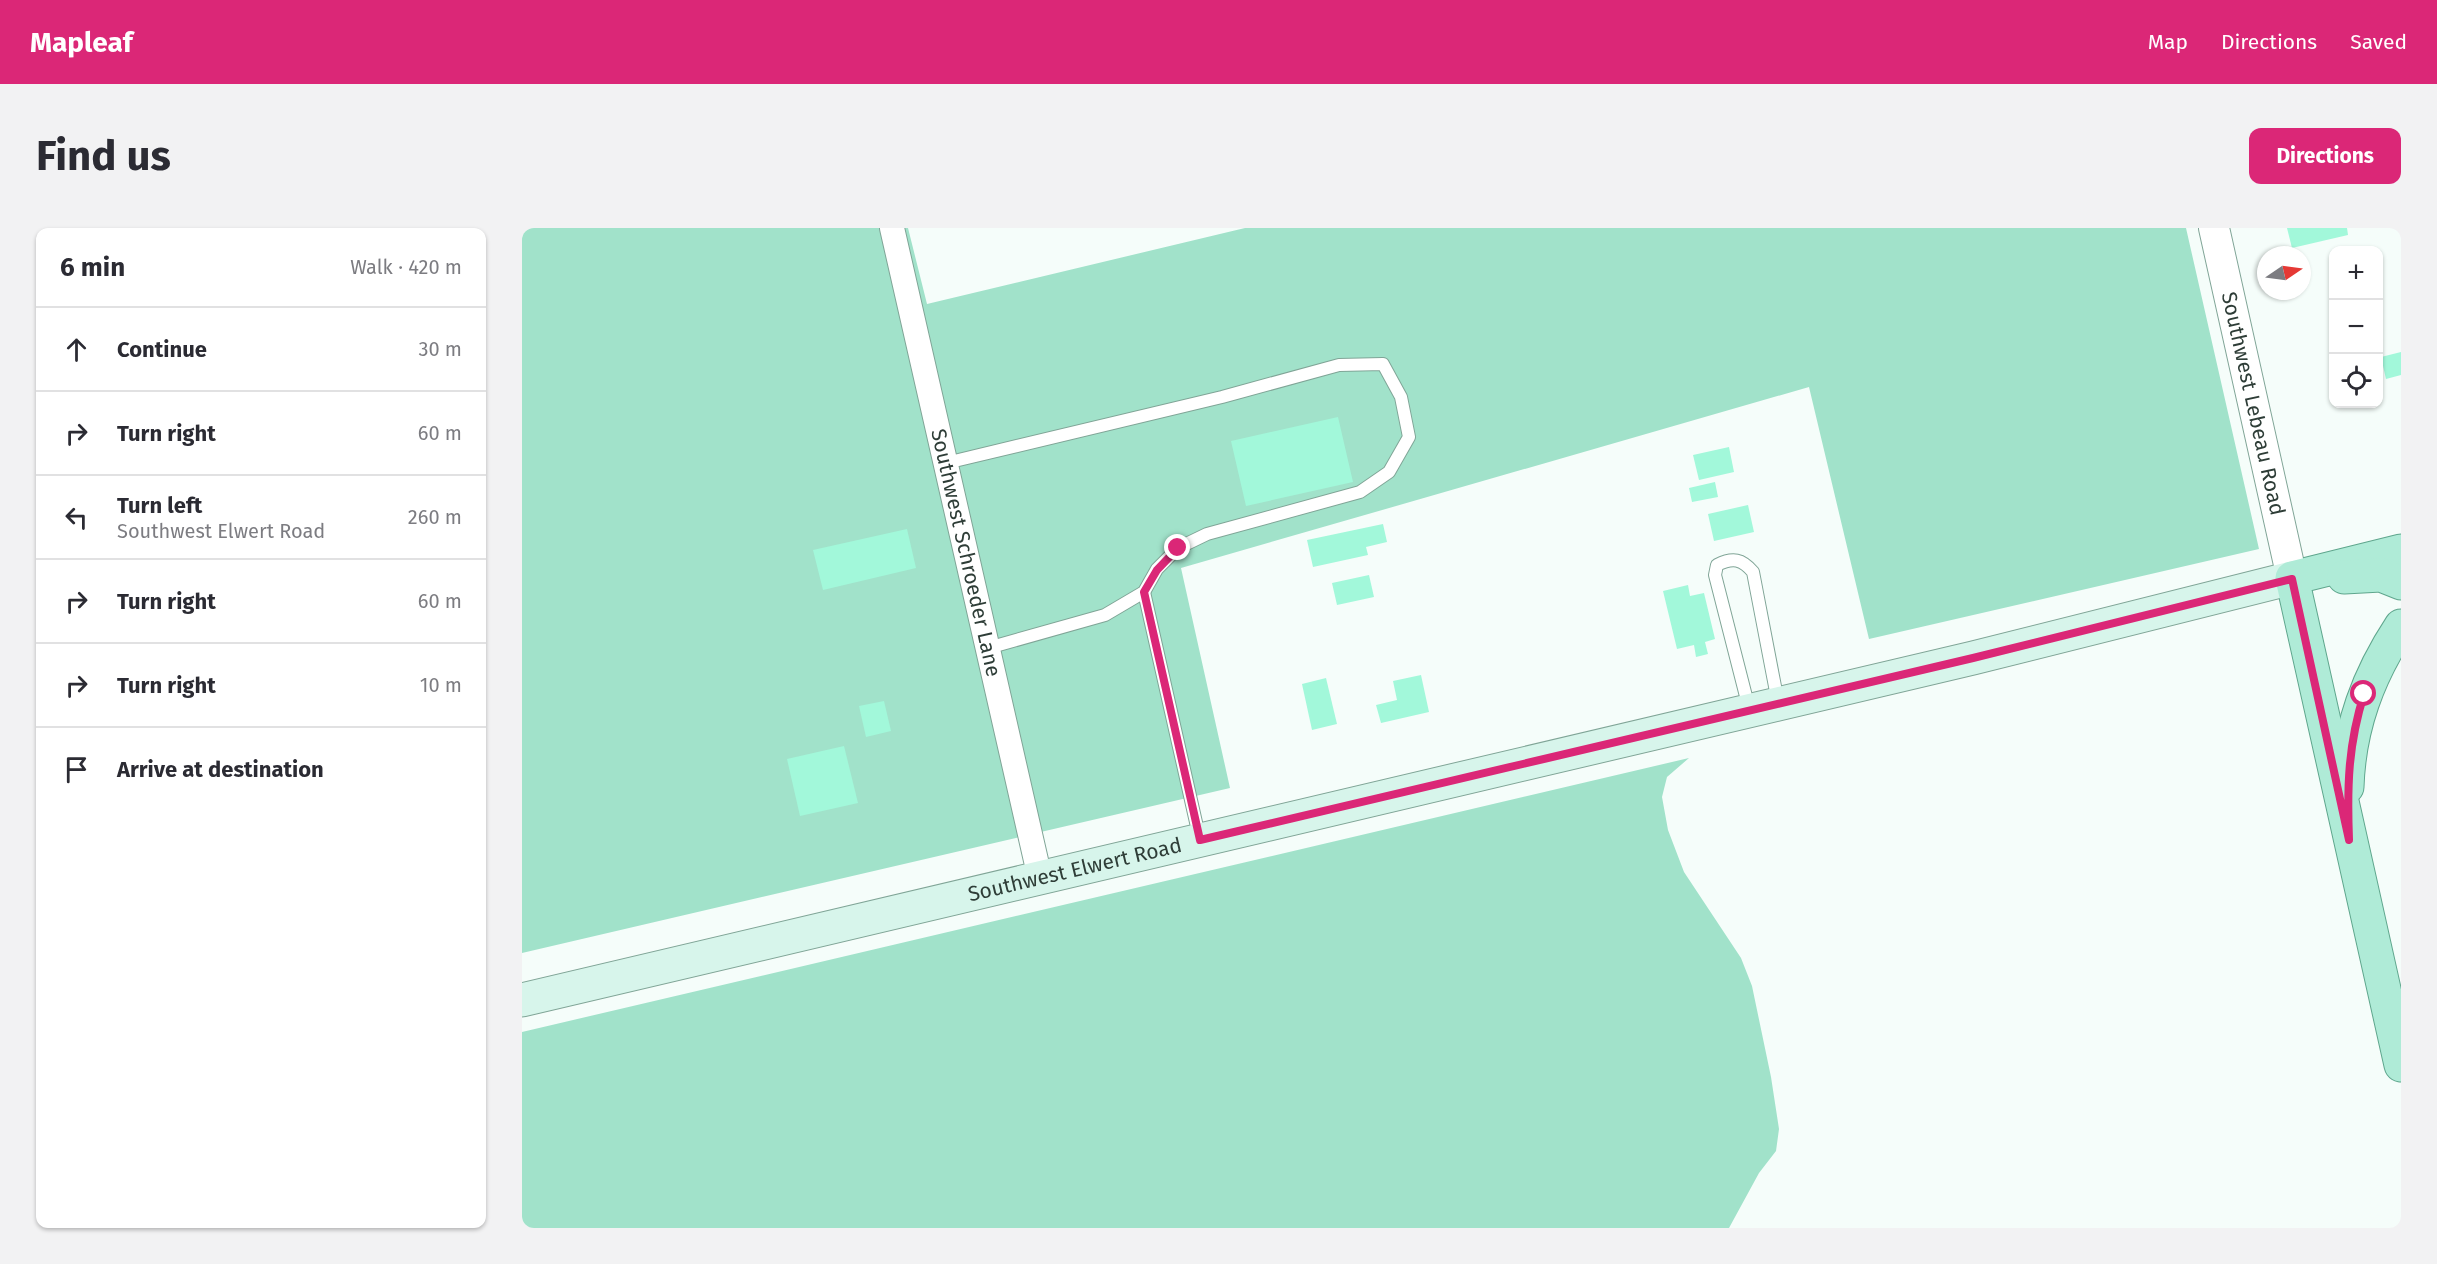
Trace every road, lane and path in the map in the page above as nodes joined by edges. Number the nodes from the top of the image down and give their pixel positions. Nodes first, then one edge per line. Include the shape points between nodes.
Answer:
1 (892, 228) edge
2 (2214, 228) edge
3 (946, 463) junction
4 (2401, 551) edge
5 (2302, 576) junction
6 (2401, 583) edge
7 (1144, 592) junction
8 (2401, 626) edge
9 (988, 648) junction
10 (1764, 706) junction
11 (1200, 840) junction
12 (2349, 840) junction
13 (1040, 878) junction
14 (522, 1000) edge
15 (2401, 1065) edge

1 - 3 street, Southwest Schroeder Lane
2 - 5 street, Southwest Lebeau Road
3 - 7 lane via 1339,365 1383,364 1401,397 1409,437 1389,472 1360,492 1207,534 1178,548 1157,570
3 - 9 street, Southwest Schroeder Lane
4 - 5 main road
5 - 6 main road via 2382,575
5 - 10 main road, Southwest Elwert Road
5 - 12 main road
7 - 9 lane via 1106,615
7 - 11 lane
8 - 12 main road via 2380,657 2353,731 2347,785
9 - 13 street, Southwest Schroeder Lane
10 - 10 lane via 1753,572 1746,564 1727,560 1717,565 1715,574
10 - 11 main road, Southwest Elwert Road
11 - 13 main road, Southwest Elwert Road
12 - 15 main road
13 - 14 main road, Southwest Elwert Road

